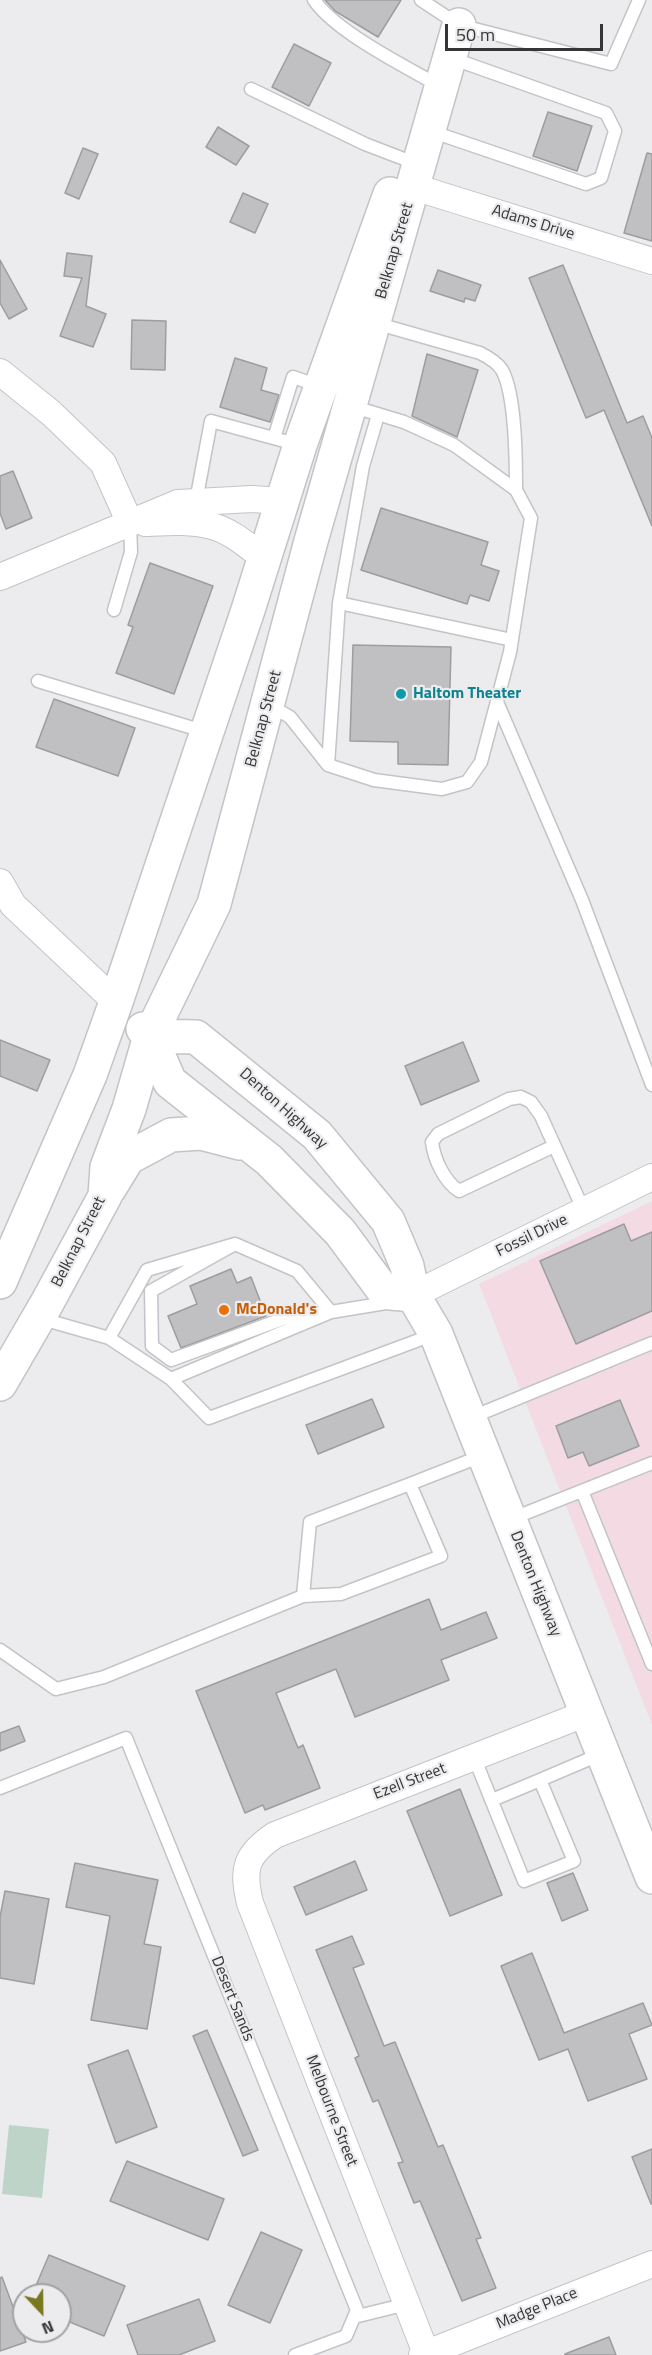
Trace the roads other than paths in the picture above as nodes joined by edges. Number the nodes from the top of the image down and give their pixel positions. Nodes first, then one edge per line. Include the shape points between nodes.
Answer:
1 (314, 0) edge
2 (421, 0) edge
3 (639, 0) edge
4 (464, 12) edge
5 (443, 71) junction
6 (251, 89) dead end
7 (430, 130) junction
8 (409, 173) junction
9 (652, 261) edge
10 (374, 323) junction
11 (0, 372) edge
12 (364, 410) junction
13 (287, 442) junction
14 (516, 490) junction
15 (196, 501) junction
16 (282, 501) junction
17 (130, 523) junction
18 (264, 558) junction
19 (0, 577) edge
20 (339, 603) junction
21 (114, 610) dead end
22 (512, 640) junction
23 (38, 681) dead end
24 (497, 702) junction
25 (267, 704) junction
26 (207, 733) junction
27 (328, 765) junction
28 (0, 882) edge
29 (116, 1002) junction
30 (150, 1036) junction
31 (652, 1085) edge
32 (250, 1146) junction
33 (554, 1146) junction
34 (652, 1177) edge
35 (105, 1196) junction
36 (584, 1211) junction
37 (235, 1244) junction
38 (0, 1282) edge
39 (413, 1294) junction
40 (331, 1312) junction
41 (38, 1318) junction
42 (436, 1334) junction
43 (109, 1338) junction
44 (652, 1343) edge
45 (171, 1379) junction
46 (0, 1384) edge
47 (469, 1418) junction
48 (484, 1455) junction
49 (652, 1463) edge
50 (410, 1484) junction
51 (582, 1491) junction
52 (509, 1519) junction
53 (303, 1596) junction
54 (0, 1650) edge
55 (652, 1664) edge
56 (587, 1713) junction
57 (603, 1754) junction
58 (474, 1757) junction
59 (540, 1780) junction
60 (0, 1788) edge
61 (492, 1800) junction
62 (247, 1868) joint
63 (652, 1877) edge
64 (652, 2264) edge
65 (407, 2304) junction
66 (354, 2317) junction
67 (424, 2354) edge
68 (296, 2355) edge

1 - 5 lane via 327,15 383,55
2 - 4 lane
3 - 4 lane via 611,64
4 - 5 main road, Belknap Street
5 - 7 main road, Belknap Street
5 - 7 lane via 606,114 615,131 601,178 586,184
5 - 8 main road, Belknap Street
6 - 8 lane via 365,144
7 - 8 main road, Belknap Street
8 - 9 street, Adams Drive
8 - 10 main road, Belknap Street
8 - 13 main road, Belknap Street via 321,387
10 - 12 main road, Belknap Street
10 - 14 lane via 480,353 501,369 508,386
11 - 17 street via 104,463
12 - 14 lane via 404,422 454,445
12 - 20 lane via 363,466
12 - 25 main road, Belknap Street
13 - 15 lane via 211,421
13 - 16 main road, Belknap Street
14 - 22 lane via 531,518
15 - 16 street
15 - 17 street via 178,503
16 - 18 main road, Belknap Street
17 - 18 street via 212,526
17 - 19 street
17 - 21 lane via 131,552
18 - 26 main road, Belknap Street
20 - 22 lane
20 - 27 lane
22 - 24 lane
23 - 26 lane
24 - 27 lane via 481,762 467,782 430,788 374,780
24 - 31 lane via 582,900
25 - 27 lane via 290,717
25 - 30 main road, Belknap Street via 214,904
26 - 29 main road, Belknap Street
28 - 29 street via 13,905
29 - 30 main road
29 - 38 main road, Belknap Street via 86,1085
30 - 32 main road via 170,1082
30 - 35 main road, Belknap Street via 129,1109 106,1167
30 - 39 main road, Denton Highway via 196,1036 318,1135 388,1221 407,1266
32 - 35 main road via 201,1133 171,1135 128,1158
32 - 39 main road via 269,1160 340,1232 383,1290
33 - 33 lane via 541,1116 531,1102 521,1097 509,1099 438,1134 432,1142 450,1185 459,1191
33 - 36 lane
34 - 36 street, Fossil Drive
35 - 41 main road, Belknap Street
36 - 39 street, Fossil Drive
37 - 40 lane via 297,1271
37 - 40 lane via 152,1291 152,1346 171,1360 296,1314
37 - 43 lane via 147,1270
39 - 40 lane via 388,1303
39 - 42 main road, Denton Highway
40 - 45 lane
41 - 43 lane
41 - 46 main road, Belknap Street
42 - 45 lane via 209,1418
42 - 47 main road, Denton Highway
43 - 45 lane
44 - 47 lane
47 - 48 main road, Denton Highway
48 - 50 lane
48 - 52 main road, Denton Highway
49 - 51 lane
50 - 53 lane via 310,1522
50 - 53 lane via 441,1556 341,1594
51 - 52 lane
51 - 55 lane
52 - 56 main road, Denton Highway
53 - 54 lane via 104,1677 56,1689
56 - 57 main road, Denton Highway
56 - 58 street, Ezell Street
57 - 59 lane
57 - 63 main road, Denton Highway via 639,1833
58 - 61 lane
58 - 62 street, Ezell Street via 275,1835 260,1845
59 - 61 lane
59 - 61 lane via 574,1861 524,1881
60 - 66 lane, Desert Sands via 126,1738 357,2310
62 - 65 street, Melbourne Street via 245,1884 250,1903
64 - 67 street, Madge Place
65 - 66 lane
65 - 67 street, Melbourne Street
66 - 68 lane via 346,2336

